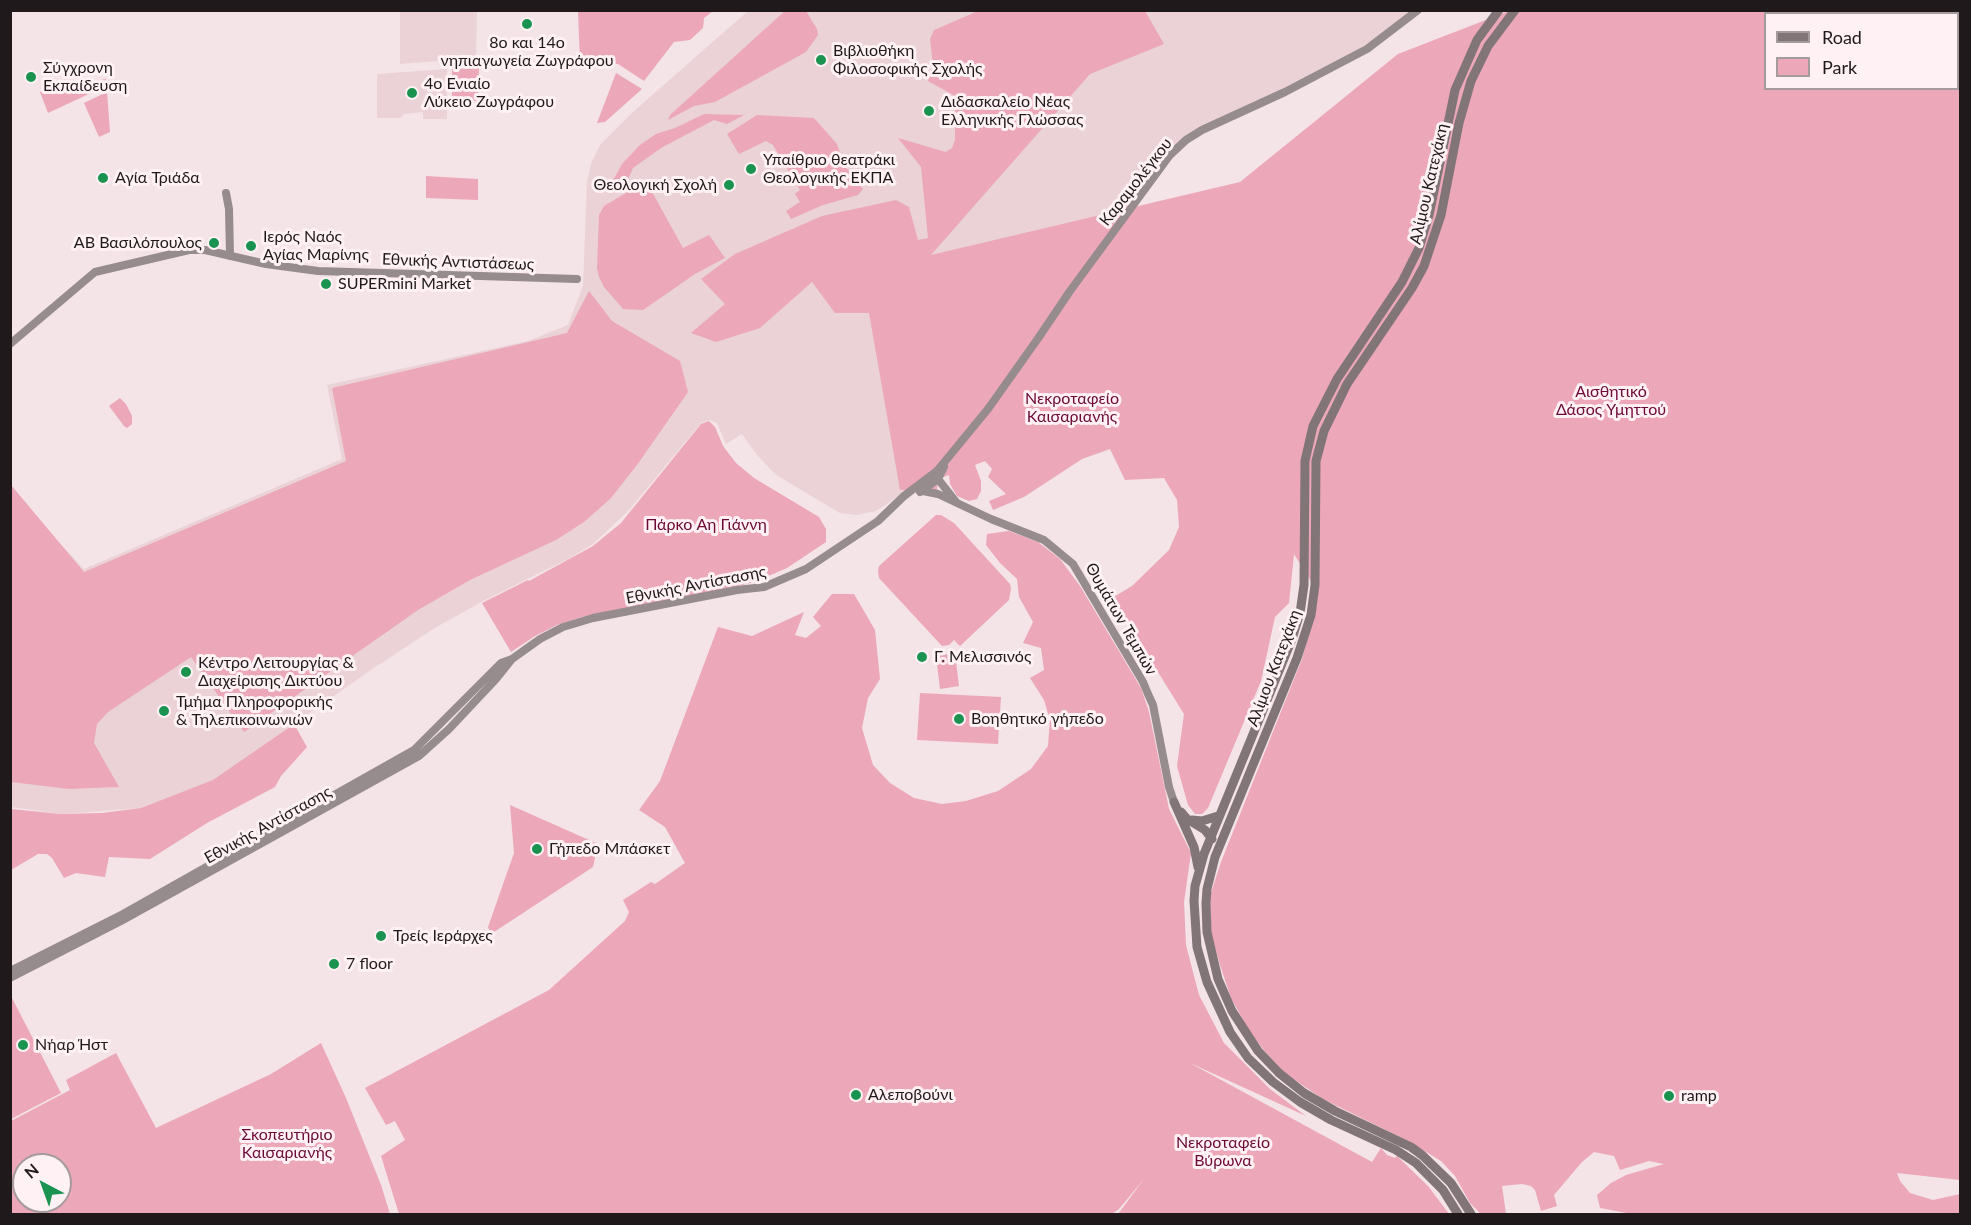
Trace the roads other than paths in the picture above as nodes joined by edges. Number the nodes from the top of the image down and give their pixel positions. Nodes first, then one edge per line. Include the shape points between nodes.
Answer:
1 (1418, 10) edge
2 (1499, 10) edge
3 (1515, 10) edge
4 (226, 193) dead end
5 (230, 256) junction
6 (577, 279) dead end
7 (10, 344) edge
8 (950, 456) joint
9 (934, 479) junction
10 (923, 491) junction
11 (938, 494) junction
12 (904, 496) junction
13 (957, 503) junction
14 (512, 659) junction
15 (1174, 802) junction
16 (1218, 816) junction
17 (1191, 820) junction
18 (1211, 836) junction
19 (1215, 857) junction
20 (1198, 873) junction
21 (10, 971) edge
22 (10, 978) edge
23 (1457, 1213) edge
24 (1473, 1215) edge

1 - 8 main road, Καραμολέγκου via 1367,49 1186,140 1164,164
2 - 16 main road, Αλίμου Κατεχάκη via 1477,40 1455,90 1419,248 1402,282 1337,379 1313,426 1305,460 1304,585 1300,614
3 - 19 main road, Αλίμου Κατεχάκη via 1488,46 1471,81 1441,215 1424,266 1347,384 1324,431 1316,461 1315,585 1311,615
4 - 5 main road
5 - 6 main road, Εθνικής Αντιστάσεως via 318,271
5 - 7 main road, Εθνικής Αντιστάσεως via 189,250 95,272
8 - 9 main road, Εθνικής Αντίστασης
9 - 10 main road, Εθνικής Αντίστασης
9 - 11 main road
9 - 12 main road, Εθνικής Αντίστασης
9 - 13 main road, Θυμάτων Τεμπών
10 - 11 main road
10 - 12 main road, Εθνικής Αντίστασης
11 - 13 main road
12 - 14 main road, Εθνικής Αντίστασης via 878,521 791,576 764,587 574,623 540,639
13 - 15 main road, Θυμάτων Τεμπών via 1044,540 1077,569 1153,705
14 - 21 main road, Εθνικής Αντίστασης via 501,663 414,750 123,914
14 - 22 main road, Εθνικής Αντίστασης via 419,756
15 - 17 main road
15 - 20 main road via 1194,847
16 - 17 main road
16 - 18 main road, Αλίμου Κατεχάκη
17 - 18 main road
18 - 19 main road
18 - 20 main road, Αλίμου Κατεχάκη
19 - 24 main road, Αλίμου Κατεχάκη via 1207,889 1207,932 1225,998 1249,1039 1279,1073 1304,1092 1422,1155 1442,1173
20 - 23 main road, Αλίμου Κατεχάκη via 1194,916 1202,966 1215,1003 1239,1046 1260,1070 1300,1102 1416,1163 1439,1185

